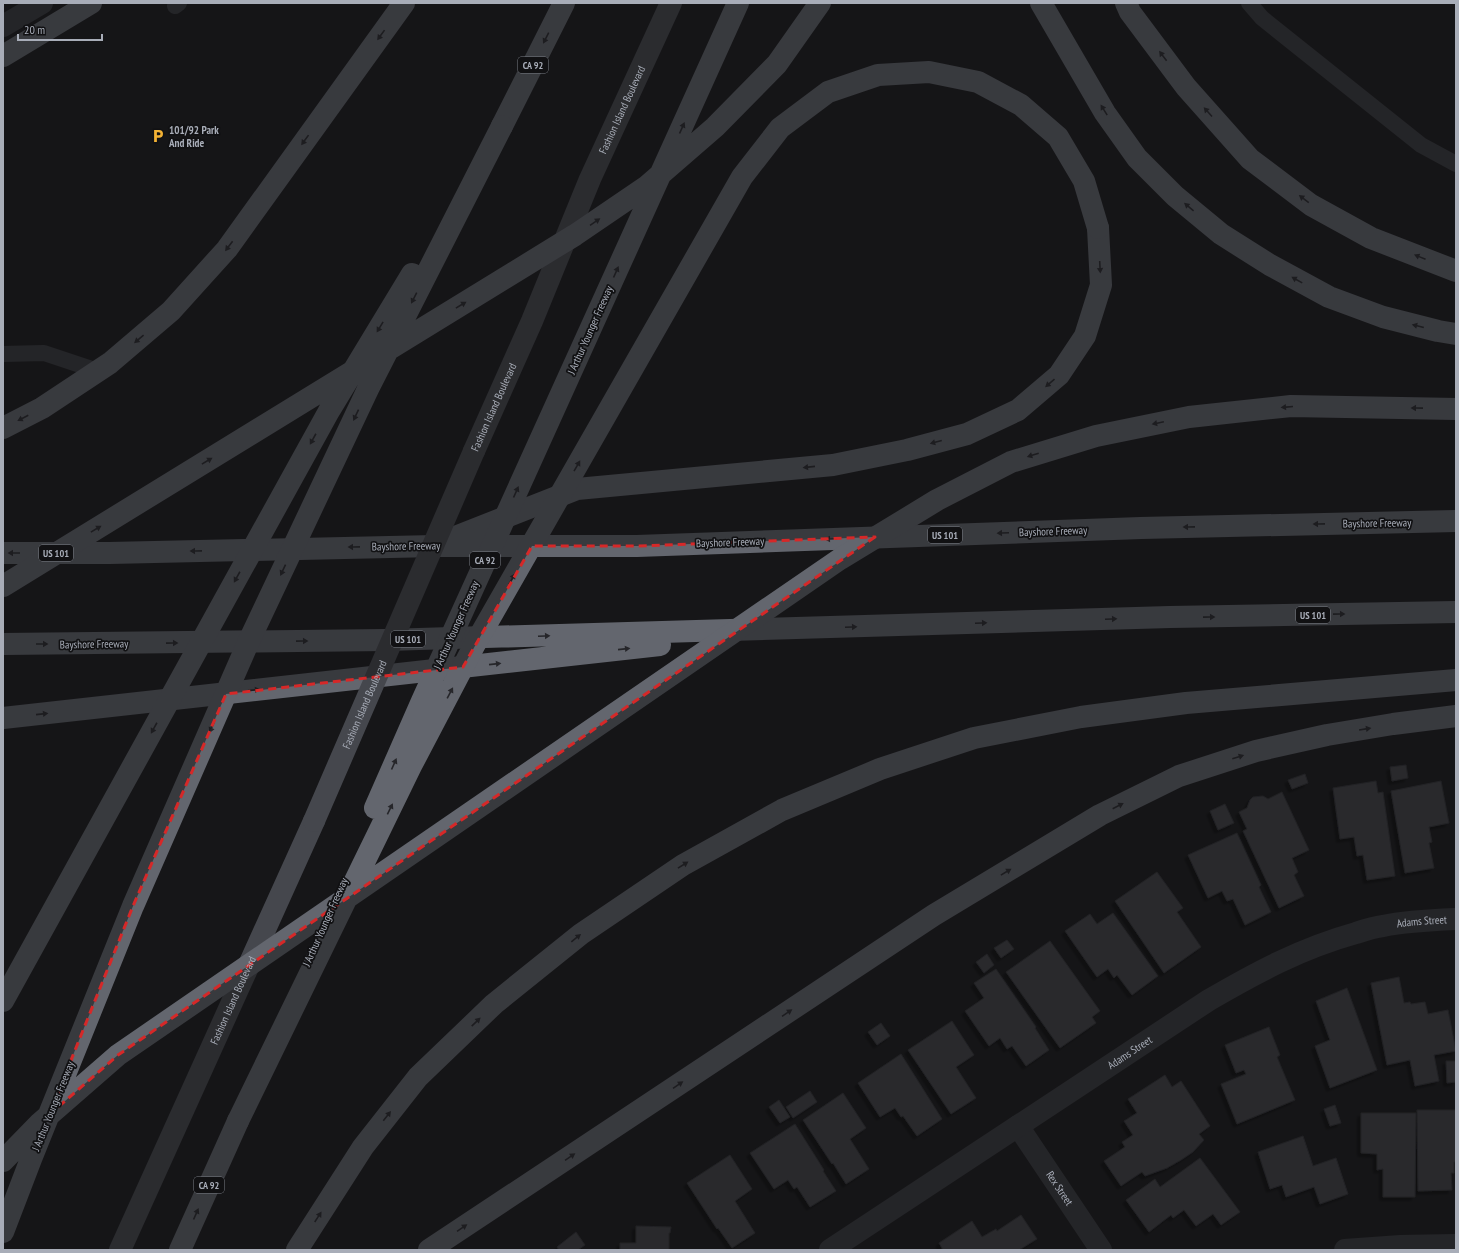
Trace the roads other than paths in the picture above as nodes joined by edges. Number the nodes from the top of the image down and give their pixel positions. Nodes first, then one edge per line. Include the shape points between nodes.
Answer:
1 (42, 3) edge
2 (91, 3) edge
3 (404, 3) edge
4 (564, 3) edge
5 (671, 3) edge
6 (738, 3) edge
7 (820, 3) edge
8 (1041, 3) edge
9 (1126, 3) edge
10 (1249, 3) edge
11 (3, 26) edge
12 (3, 56) edge
13 (502, 126) junction
14 (1456, 164) edge
15 (1456, 271) edge
16 (1456, 334) edge
17 (3, 354) edge
18 (98, 372) junction
19 (1456, 409) edge
20 (3, 428) edge
21 (1456, 522) edge
22 (435, 546) junction
23 (3, 553) edge
24 (3, 586) edge
25 (1456, 612) edge
26 (812, 628) junction
27 (3, 644) edge
28 (1456, 680) edge
29 (1456, 716) edge
30 (3, 718) edge
31 (1456, 919) edge
32 (3, 1001) edge
33 (238, 1121) junction
34 (1018, 1126) junction
35 (3, 1161) edge
36 (3, 1232) edge
37 (1456, 1245) edge
38 (120, 1250) edge
39 (180, 1250) edge
40 (297, 1250) edge
41 (429, 1250) edge
42 (830, 1250) edge
43 (1101, 1250) edge
44 (1345, 1250) edge

1 - 11 street
2 - 12 highway
3 -> 18 highway via 227,249 171,311
4 -> 13 highway, J Arthur Younger Freeway / CA 92
5 - 38 main road, Fashion Island Boulevard, bridge via 590,179 532,321 314,821
33 -> 6 highway, J Arthur Younger Freeway / CA 92, bridge via 422,701
24 -> 7 highway, bridge via 575,235 647,186 715,127 777,64
16 -> 8 highway via 1383,317 1329,298 1221,234 1175,196 1137,158 1105,113
15 -> 9 highway via 1371,238 1311,204 1250,159 1186,87
10 - 14 lane via 1262,18 1421,145
13 -> 32 highway, bridge via 328,411
13 -> 36 highway, J Arthur Younger Freeway / CA 92, bridge via 368,390 248,643 133,906
17 - 18 lane via 44,353
18 -> 20 highway via 42,408
19 -> 35 highway, bridge via 1291,406 1189,417 1096,436 1011,462 937,500 840,559 118,1055 40,1123
21 -> 22 highway, Bayshore Freeway / US 101 via 1141,528 637,546
22 -> 23 highway, Bayshore Freeway / US 101
33 -> 22 highway, bridge via 411,766 475,644 742,177 780,128 828,92 878,75 929,72 978,82 1022,105 1058,137 1084,181 1098,228 1101,285 1085,336 1059,375 1018,410 967,434 907,450 833,465 577,489
26 -> 25 highway, Bayshore Freeway / US 101 via 1170,617
27 -> 26 highway, Bayshore Freeway / US 101 via 386,640
30 -> 26 highway
40 -> 28 highway via 363,1147 418,1077 494,1004 575,939 683,865 782,810 880,769 974,738 1081,717 1186,704
41 -> 29 highway via 934,915 1100,815 1179,776 1256,751 1327,735
31 - 34 street, Adams Street via 1382,926 1341,937 1295,954 1251,975 1209,1000
39 -> 33 highway, J Arthur Younger Freeway / CA 92
34 - 42 street, Adams Street
34 - 43 street, Rex Street
37 - 44 street

